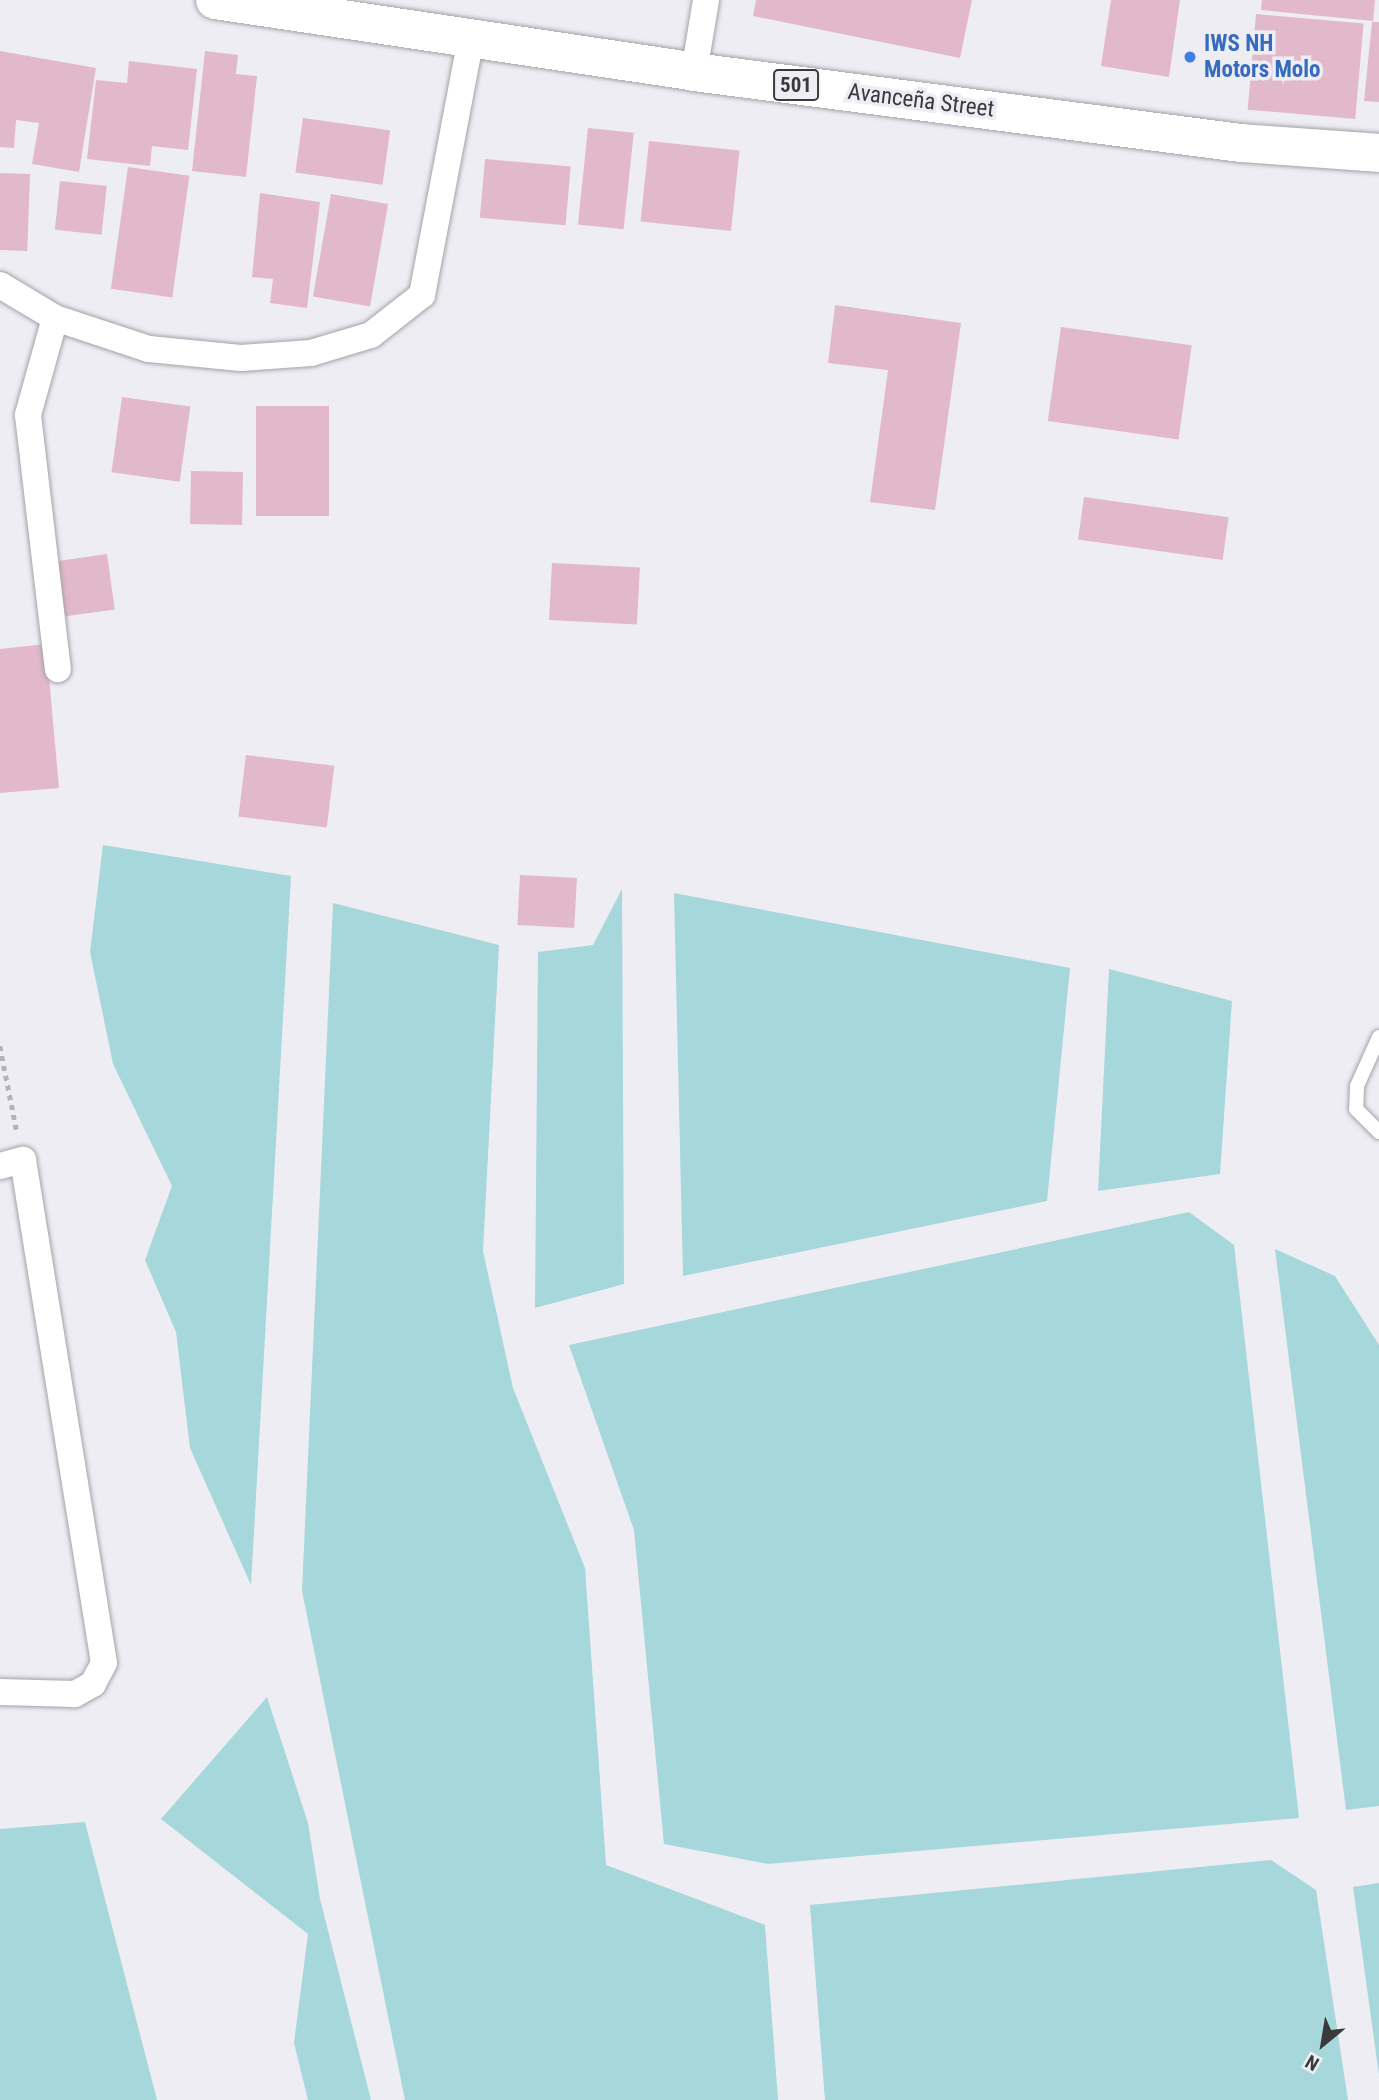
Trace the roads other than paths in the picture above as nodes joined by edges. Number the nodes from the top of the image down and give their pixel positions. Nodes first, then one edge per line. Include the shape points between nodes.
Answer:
1 (215, 0) edge
2 (706, 0) edge
3 (471, 37) junction
4 (694, 72) junction
5 (1379, 153) edge
6 (0, 285) edge
7 (55, 318) junction
8 (58, 669) dead end
9 (1379, 1037) edge
10 (1379, 1132) edge
11 (11, 1163) edge
12 (0, 1692) edge

1 - 3 main road, Avanceña Street / 501
2 - 4 street
3 - 4 main road, Avanceña Street / 501
3 - 7 street via 422,295 371,335 311,353 241,358 149,349
4 - 5 main road, Avanceña Street / 501 via 1241,143
6 - 7 street
7 - 8 street via 28,415
9 - 10 lane via 1357,1086 1356,1109
11 - 12 street via 104,1663 93,1684 75,1694

